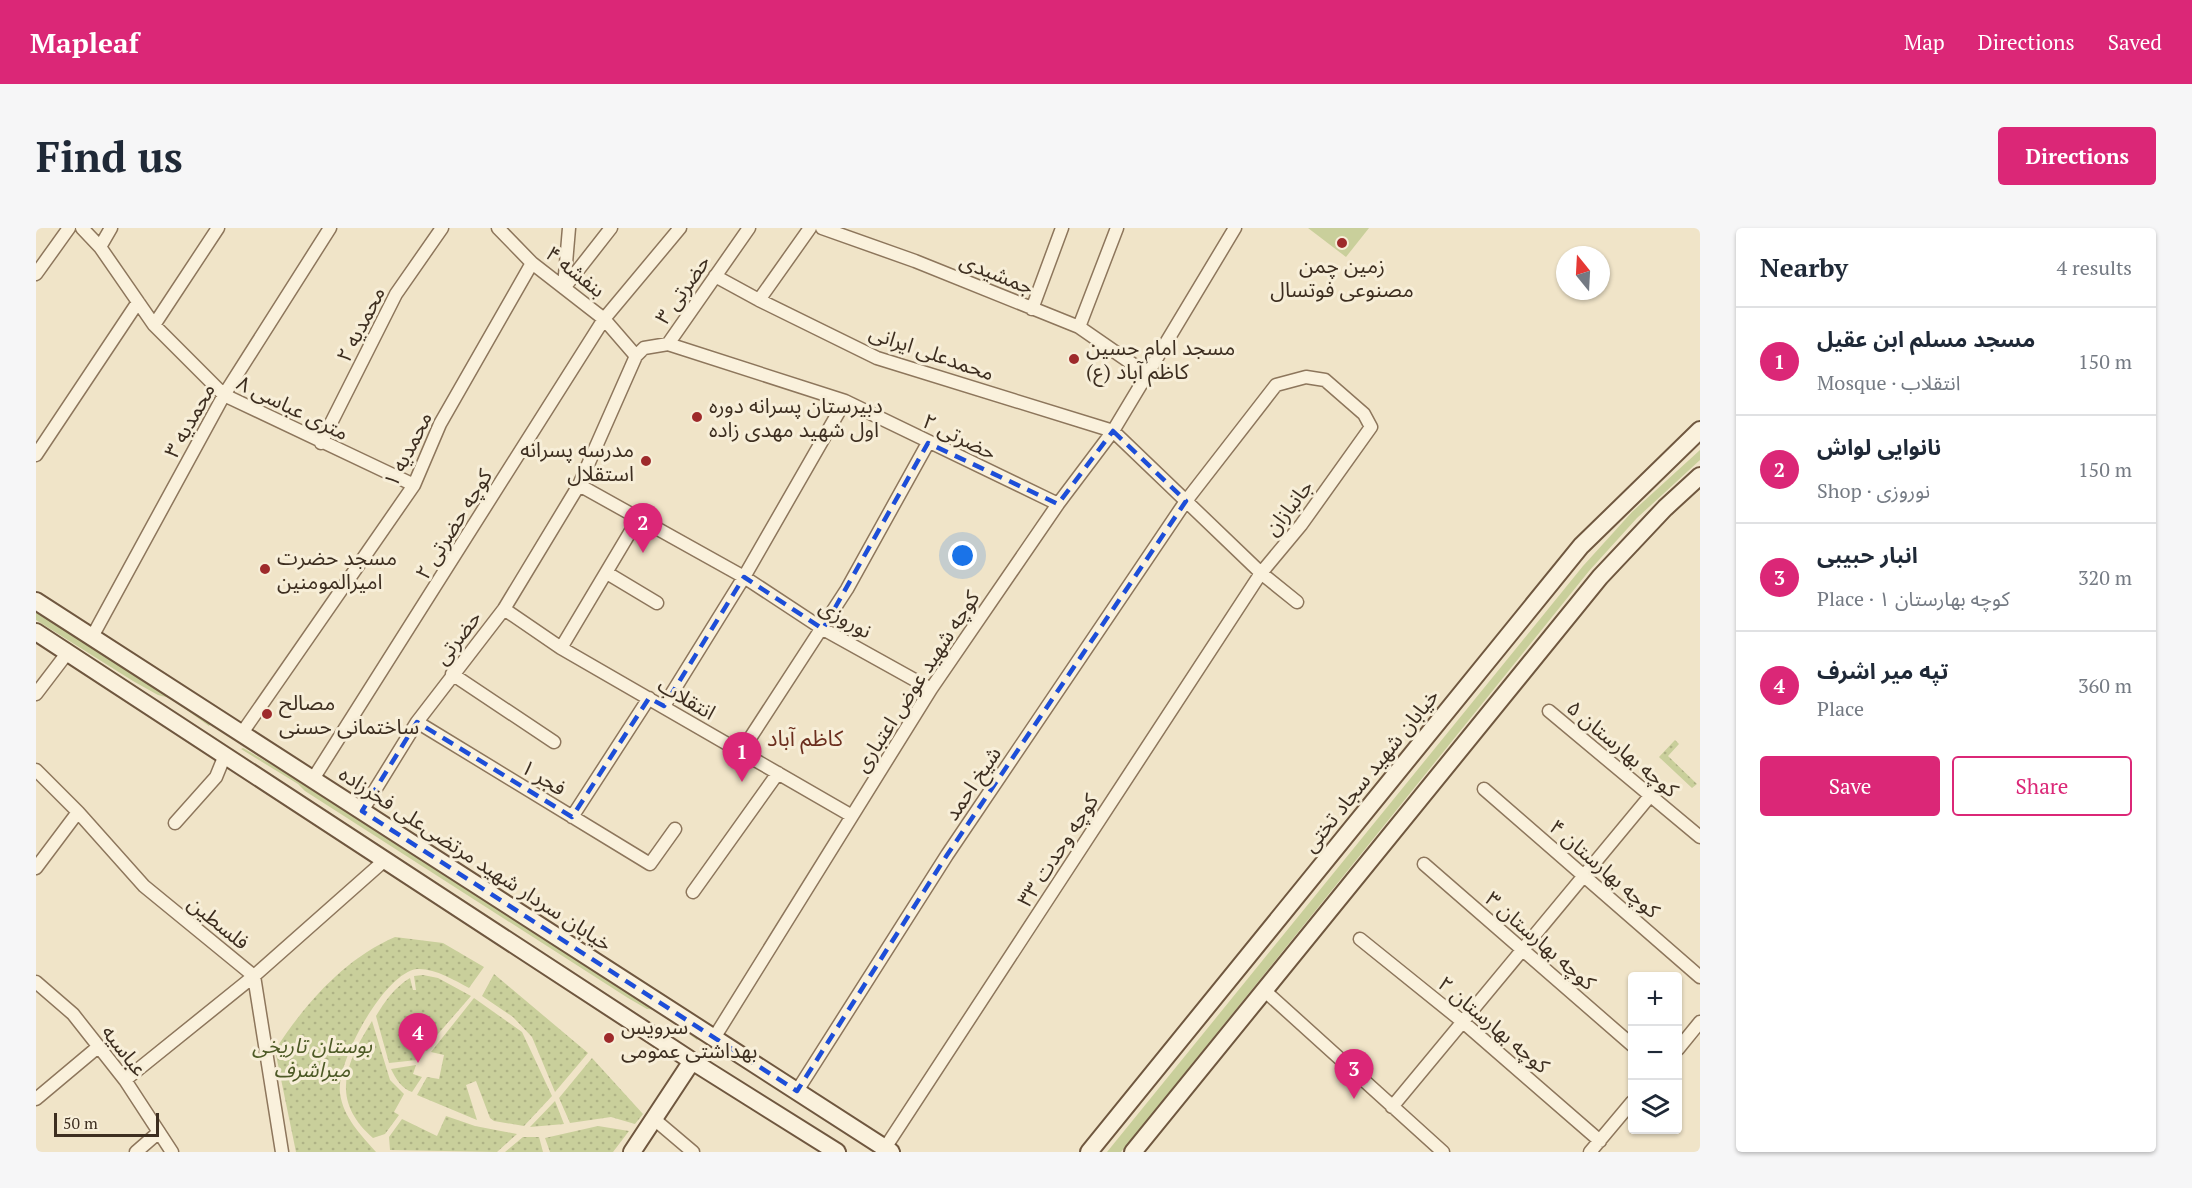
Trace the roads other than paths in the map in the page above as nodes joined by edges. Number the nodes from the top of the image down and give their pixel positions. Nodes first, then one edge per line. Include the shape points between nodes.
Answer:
1 (69, 228) edge
2 (82, 228) edge
3 (111, 228) edge
4 (218, 228) edge
5 (330, 228) edge
6 (442, 228) edge
7 (498, 228) edge
8 (569, 228) edge
9 (611, 228) edge
10 (680, 228) edge
11 (749, 228) edge
12 (810, 228) edge
13 (822, 228) edge
14 (1062, 228) edge
15 (1117, 228) edge
16 (1234, 228) edge
17 (100, 247) junction
18 (532, 263) junction
19 (36, 274) edge
20 (715, 276) junction
21 (564, 288) junction
22 (759, 300) junction
23 (138, 302) junction
24 (1032, 309) junction
25 (604, 319) junction
26 (154, 325) junction
27 (1079, 327) junction
28 (668, 344) junction
29 (636, 356) junction
30 (1147, 375) junction
31 (224, 395) junction
32 (845, 401) junction
33 (1700, 430) edge
34 (1113, 431) junction
35 (321, 443) junction
36 (928, 443) junction
37 (36, 455) edge
38 (1700, 476) edge
39 (414, 485) junction
40 (579, 485) junction
41 (1186, 501) junction
42 (1058, 504) junction
43 (638, 519) junction
44 (607, 573) junction
45 (1261, 573) junction
46 (744, 577) junction
47 (36, 601) edge
48 (1296, 602) dead end
49 (657, 603) dead end
50 (504, 609) junction
51 (823, 629) junction
52 (36, 632) edge
53 (92, 637) junction
54 (561, 648) junction
55 (68, 652) junction
56 (452, 674) junction
57 (931, 688) junction
58 (36, 694) edge
59 (649, 698) junction
60 (664, 706) junction
61 (1550, 711) dead end
62 (417, 722) junction
63 (242, 733) junction
64 (554, 742) dead end
65 (741, 752) junction
66 (225, 755) junction
67 (36, 770) edge
68 (778, 773) junction
69 (313, 779) junction
70 (1484, 789) dead end
71 (1650, 796) junction
72 (362, 811) junction
73 (78, 812) junction
74 (852, 816) junction
75 (572, 817) junction
76 (175, 824) dead end
77 (675, 829) dead end
78 (1700, 837) edge
79 (385, 860) junction
80 (1424, 864) dead end
81 (36, 868) edge
82 (1584, 876) junction
83 (693, 892) dead end
84 (1360, 939) dead end
85 (1522, 950) junction
86 (254, 976) junction
87 (1700, 976) edge
88 (36, 982) edge
89 (1265, 991) junction
90 (1463, 1022) junction
91 (1700, 1022) edge
92 (714, 1038) junction
93 (1628, 1042) edge
94 (1682, 1043) edge
95 (98, 1047) junction
96 (692, 1061) junction
97 (125, 1080) junction
98 (797, 1091) junction
99 (36, 1099) edge
100 (1392, 1107) junction
101 (1628, 1107) edge
102 (654, 1119) junction
103 (159, 1132) junction
104 (1600, 1141) junction
105 (888, 1150) edge
106 (136, 1152) edge
107 (172, 1152) edge
108 (282, 1152) edge
109 (632, 1152) edge
110 (693, 1152) edge
111 (837, 1152) edge
112 (1089, 1152) edge
113 (1133, 1152) edge
114 (1443, 1152) edge
115 (1590, 1152) edge

1 - 19 street
2 - 17 street, ۸ متری عباسی
3 - 17 street
4 - 26 street
5 - 31 street, محمدیه ۳
6 - 35 street, محمدیه ۲ via 396,294
7 - 18 street, بنفشه ۴
8 - 21 street
9 - 21 street
10 - 25 street, کوچه حضرتی ۲
11 - 20 street, حضرتی ۳
12 - 22 street
13 - 24 street, جمشیدی
14 - 24 street
15 - 27 street
16 - 30 street, کوچه شهید عوض اعتباری
17 - 23 street, ۸ متری عباسی
18 - 21 street, بنفشه ۴
18 - 39 street, محمدیه ۱ via 440,424
20 - 22 street, محمدعلی ایرانی
20 - 28 street, حضرتی ۳
21 - 25 street, بنفشه ۴
22 - 34 street, محمدعلی ایرانی via 877,358
23 - 26 street, ۸ متری عباسی
23 - 37 street
24 - 27 street, جمشیدی
25 - 29 street, بنفشه ۴
25 - 69 street, کوچه حضرتی ۲
26 - 31 street, ۸ متری عباسی
27 - 30 street, جمشیدی
28 - 29 street via 644,348
28 - 32 street, حضرتی ۲
29 - 40 street, حضرتی
30 - 34 street, کوچه شهید عوض اعتباری
31 - 35 street, ۸ متری عباسی
31 - 53 street, محمدیه ۳
32 - 36 street, حضرتی ۲
32 - 46 street
33 - 112 main road, خیابان شهید سجاد تختی via 1581,546
34 - 41 street
34 - 42 street, کوچه شهید عوض اعتباری
35 - 39 street, ۸ متری عباسی
36 - 42 street, حضرتی ۲
36 - 51 street
38 - 89 main road via 1600,577
39 - 63 street, محمدیه ۱
40 - 43 street, نوروزی
40 - 50 street, حضرتی
41 - 45 street
41 - 45 street, جانبازان via 1276,385 1306,377 1325,380 1364,414 1371,427 1301,525
41 - 98 street, شیخ احمد via 947,855
42 - 57 street, کوچه شهید عوض اعتباری
43 - 44 street
43 - 46 street, نوروزی
44 - 49 street
44 - 54 street
45 - 48 street
45 - 105 street, کوچه وحدت ۳۳
46 - 51 street, نوروزی
46 - 60 street
47 - 53 main road, خیابان سردار شهید مرتضی‌علی فخرزاده
50 - 54 street, انتقلاب
50 - 56 street, حضرتی
51 - 57 street, نوروزی
51 - 65 street
52 - 55 main road
53 - 63 main road, خیابان سردار شهید مرتضی‌علی فخرزاده
54 - 59 street, انتقلاب
55 - 58 street
55 - 66 main road
56 - 62 street, حضرتی
56 - 64 street
57 - 74 street, کوچه شهید عوض اعتباری
59 - 60 street, انتقلاب
59 - 75 street
60 - 65 street, انتقلاب
61 - 71 street, کوچه بهارستان ۵
62 - 72 street, حضرتی
62 - 75 street, فجر ۱
63 - 66 main road
63 - 69 main road, خیابان سردار شهید مرتضی‌علی فخرزاده
65 - 68 street, انتقلاب
66 - 76 street via 216,777
66 - 79 main road
67 - 73 street, فلسطین
68 - 74 street, انتقلاب
68 - 83 street
69 - 72 main road, خیابان سردار شهید مرتضی‌علی فخرزاده
70 - 82 street, کوچه بهارستان ۴
71 - 78 street, کوچه بهارستان ۵
71 - 82 street
72 - 92 main road, خیابان سردار شهید مرتضی‌علی فخرزاده
73 - 81 street
73 - 86 street, فلسطین via 144,886
74 - 92 street, کوچه شهید عوض اعتباری
75 - 77 street, فجر ۱ via 650,864
79 - 86 street
79 - 96 main road
80 - 85 street, کوچه بهارستان ۳
82 - 85 street
82 - 87 street, کوچه بهارستان ۴
84 - 90 street, کوچه بهارستان ۲
85 - 90 street
85 - 93 street, کوچه بهارستان ۳
86 - 97 street
86 - 108 street, فلسطین
88 - 95 street, عباسیه via 73,1014
89 - 100 street
89 - 113 main road
90 - 100 street
90 - 104 street, کوچه بهارستان ۲
91 - 94 street
92 - 98 main road, خیابان سردار شهید مرتضی‌علی فخرزاده
95 - 97 street, عباسیه
95 - 99 street
96 - 102 main road
96 - 111 main road
97 - 103 street, عباسیه
98 - 105 main road, خیابان سردار شهید مرتضی‌علی فخرزاده
100 - 114 street
101 - 104 street
102 - 109 main road
102 - 110 street
103 - 106 street
103 - 107 street, عباسیه
104 - 115 street

